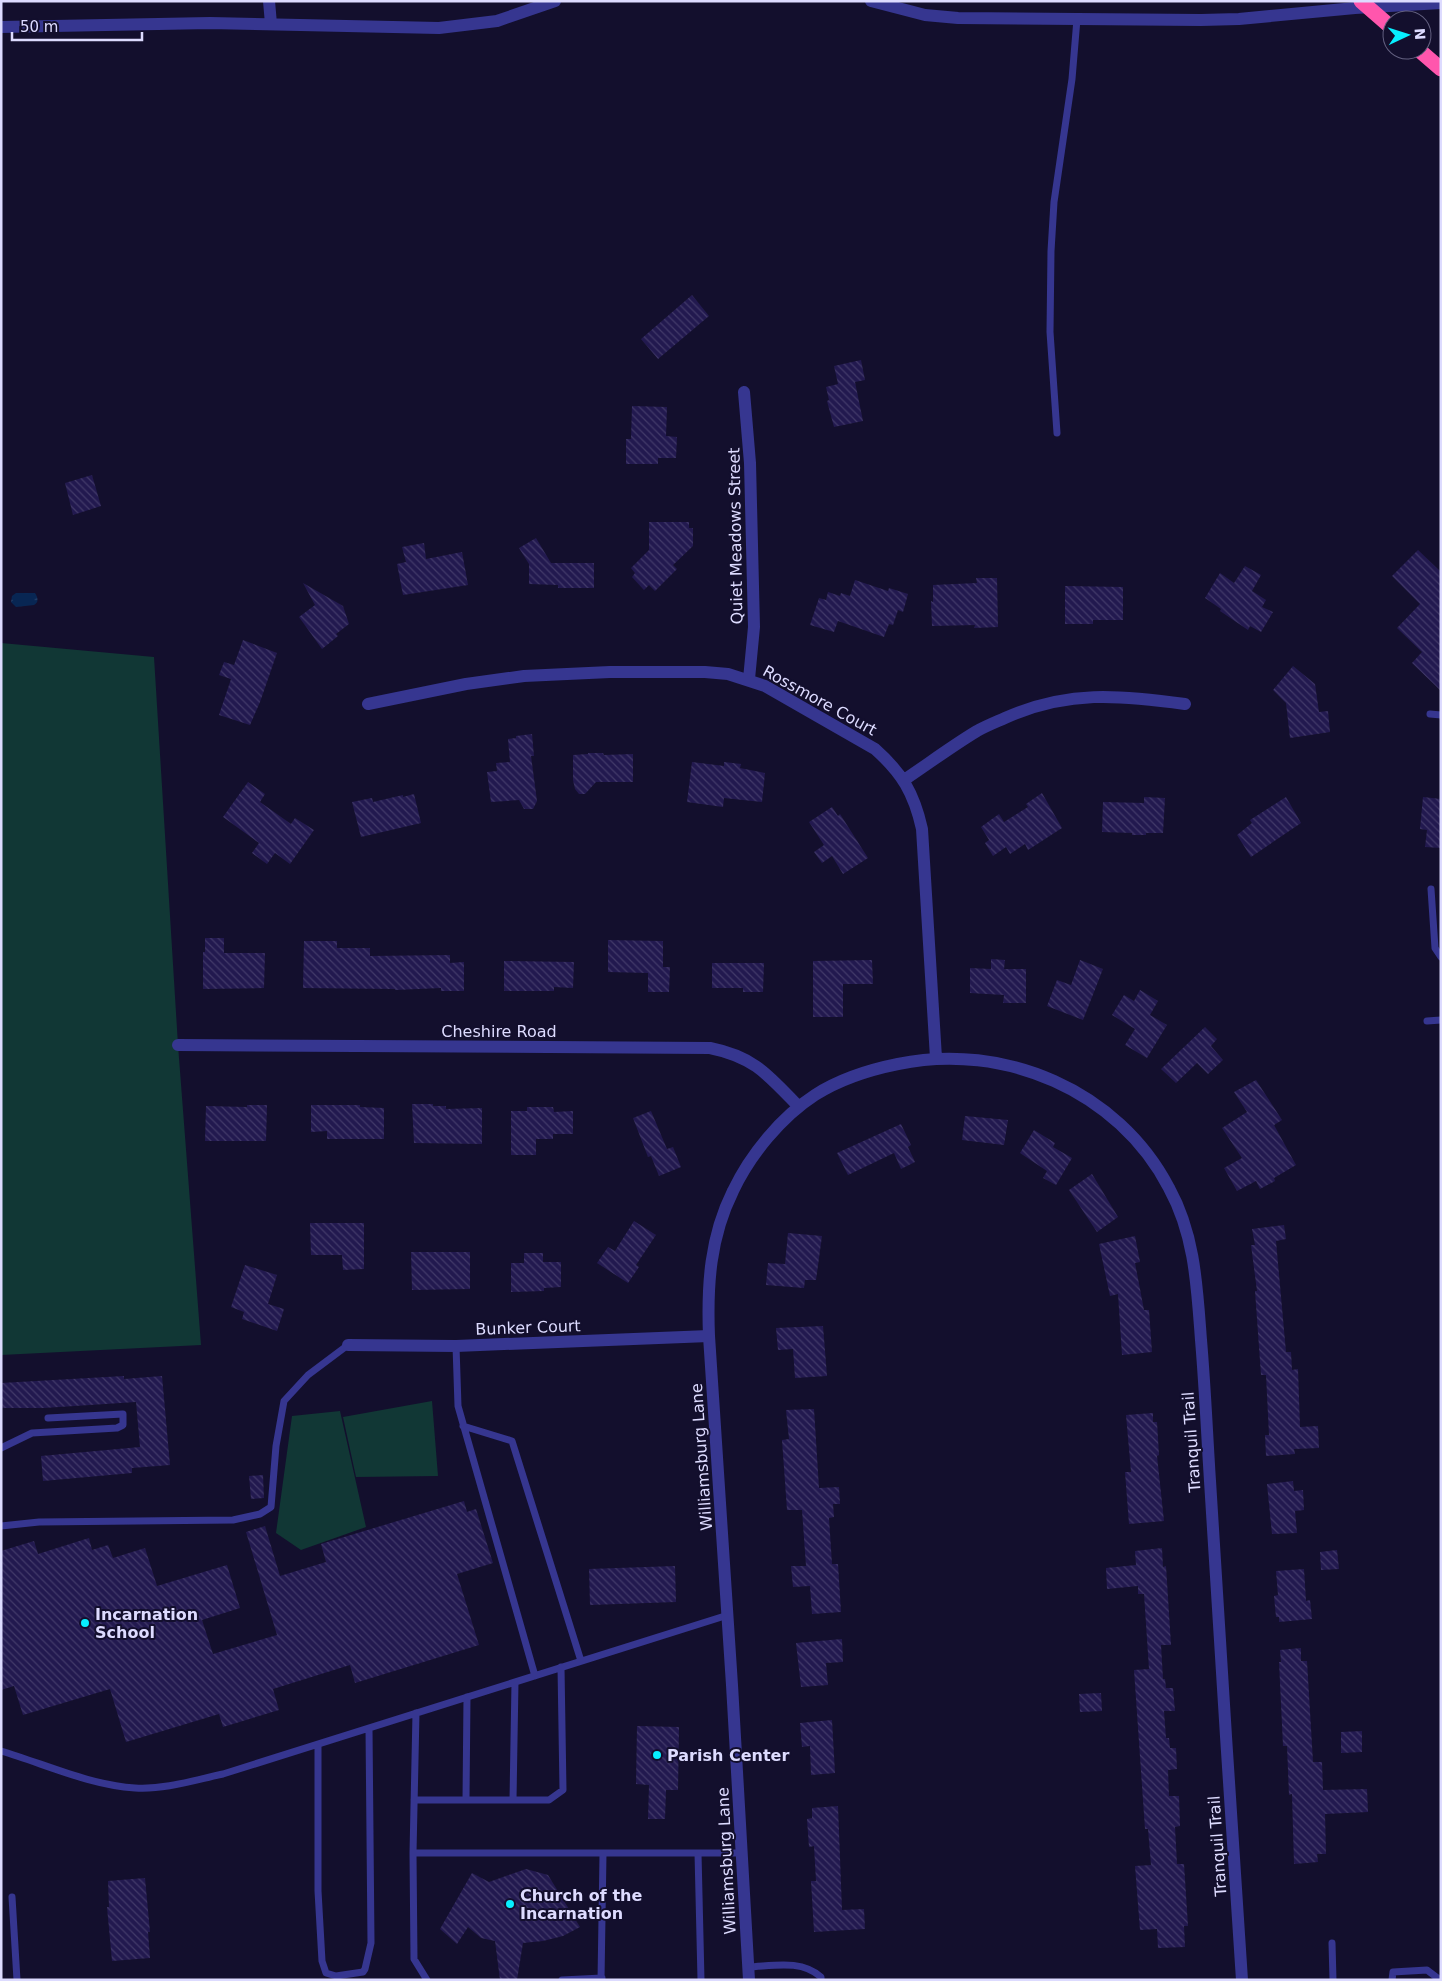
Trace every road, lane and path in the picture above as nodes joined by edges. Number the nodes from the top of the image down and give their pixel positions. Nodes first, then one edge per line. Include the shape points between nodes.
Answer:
1 (269, 1) edge
2 (554, 1) edge
3 (871, 1) edge
4 (1361, 1) edge
5 (1441, 3) edge
6 (1077, 19) junction
7 (1382, 19) edge
8 (271, 24) junction
9 (1, 27) edge
10 (1430, 60) edge
11 (1441, 69) edge
12 (744, 392) dead end
13 (1057, 433) dead end
14 (749, 679) junction
15 (368, 704) dead end
16 (1185, 704) dead end
17 (1430, 714) dead end
18 (1441, 715) edge
19 (904, 780) junction
20 (1431, 889) dead end
21 (1441, 957) edge
22 (1441, 1020) edge
23 (1427, 1021) dead end
24 (178, 1045) dead end
25 (936, 1058) junction
26 (799, 1107) junction
27 (709, 1336) junction
28 (348, 1345) joint
29 (456, 1346) junction
30 (48, 1418) dead end
31 (463, 1426) junction
32 (1, 1448) edge
33 (1, 1526) edge
34 (728, 1615) junction
35 (581, 1661) junction
36 (562, 1667) junction
37 (535, 1676) junction
38 (515, 1682) junction
39 (467, 1697) junction
40 (416, 1713) junction
41 (369, 1728) junction
42 (318, 1744) junction
43 (1, 1751) edge
44 (414, 1800) junction
45 (466, 1800) junction
46 (513, 1800) junction
47 (412, 1853) junction
48 (742, 1853) junction
49 (603, 1854) junction
50 (698, 1854) junction
51 (12, 1896) dead end
52 (1332, 1943) dead end
53 (749, 1973) edge
54 (602, 1979) edge
55 (17, 1980) edge
56 (428, 1980) edge
57 (562, 1980) edge
58 (701, 1980) edge
59 (821, 1980) edge
60 (1242, 1980) edge
61 (1333, 1980) edge
62 (1392, 1980) edge
63 (1440, 1980) edge

1 - 8 street
2 - 8 street via 497,21 446,28
3 - 6 street via 926,15 958,18
4 - 7 highway, bridge
5 - 6 street via 1239,19
6 - 13 lane via 1051,251 1050,332
8 - 9 street
10 - 11 highway
12 - 14 street, Quiet Meadows Street via 750,463 754,617
14 - 15 street, Rossmore Court via 705,672 524,676
14 - 19 street, Rossmore Court via 782,694 875,749
16 - 19 street via 1094,696 1034,706 979,730
17 - 18 lane
19 - 25 street, Rossmore Court via 922,829
20 - 21 lane via 1435,948
22 - 23 lane
24 - 26 street, Cheshire Road via 710,1048 746,1059 766,1072
25 - 26 street, Williamsburg Lane via 872,1069 847,1078
25 - 60 street, Tranquil Trail via 991,1061 1026,1069 1061,1083 1093,1102 1117,1120 1154,1162 1170,1188 1190,1241 1196,1269
26 - 27 street, Williamsburg Lane via 757,1152 724,1210 710,1266 707,1296
27 - 29 street, Bunker Court
27 - 34 street, Williamsburg Lane
28 - 29 street, Bunker Court
28 - 33 lane via 308,1375 284,1401 276,1446 272,1507 260,1514 233,1520 38,1522
29 - 31 lane via 458,1406
30 - 32 lane via 123,1414 124,1425 32,1433
31 - 35 lane via 512,1441
31 - 37 lane
34 - 35 lane
34 - 48 street, Williamsburg Lane
35 - 36 lane
36 - 37 lane
36 - 46 lane via 563,1790 549,1800
37 - 38 lane
38 - 39 lane
38 - 46 lane
39 - 40 lane
39 - 45 lane
40 - 41 lane
40 - 44 lane
41 - 42 lane
41 - 42 lane via 370,1943 363,1972 336,1976 326,1973 322,1961 318,1892
42 - 43 lane via 223,1774 165,1786 137,1788 100,1784
44 - 45 lane
44 - 47 lane
45 - 46 lane
47 - 49 lane
47 - 56 lane via 414,1959
48 - 50 lane
48 - 53 street, Williamsburg Lane
49 - 50 lane
49 - 54 lane
50 - 58 lane
51 - 55 lane
52 - 61 lane
53 - 59 lane via 793,1964 814,1970
54 - 57 lane
62 - 63 lane via 1393,1972 1427,1970

